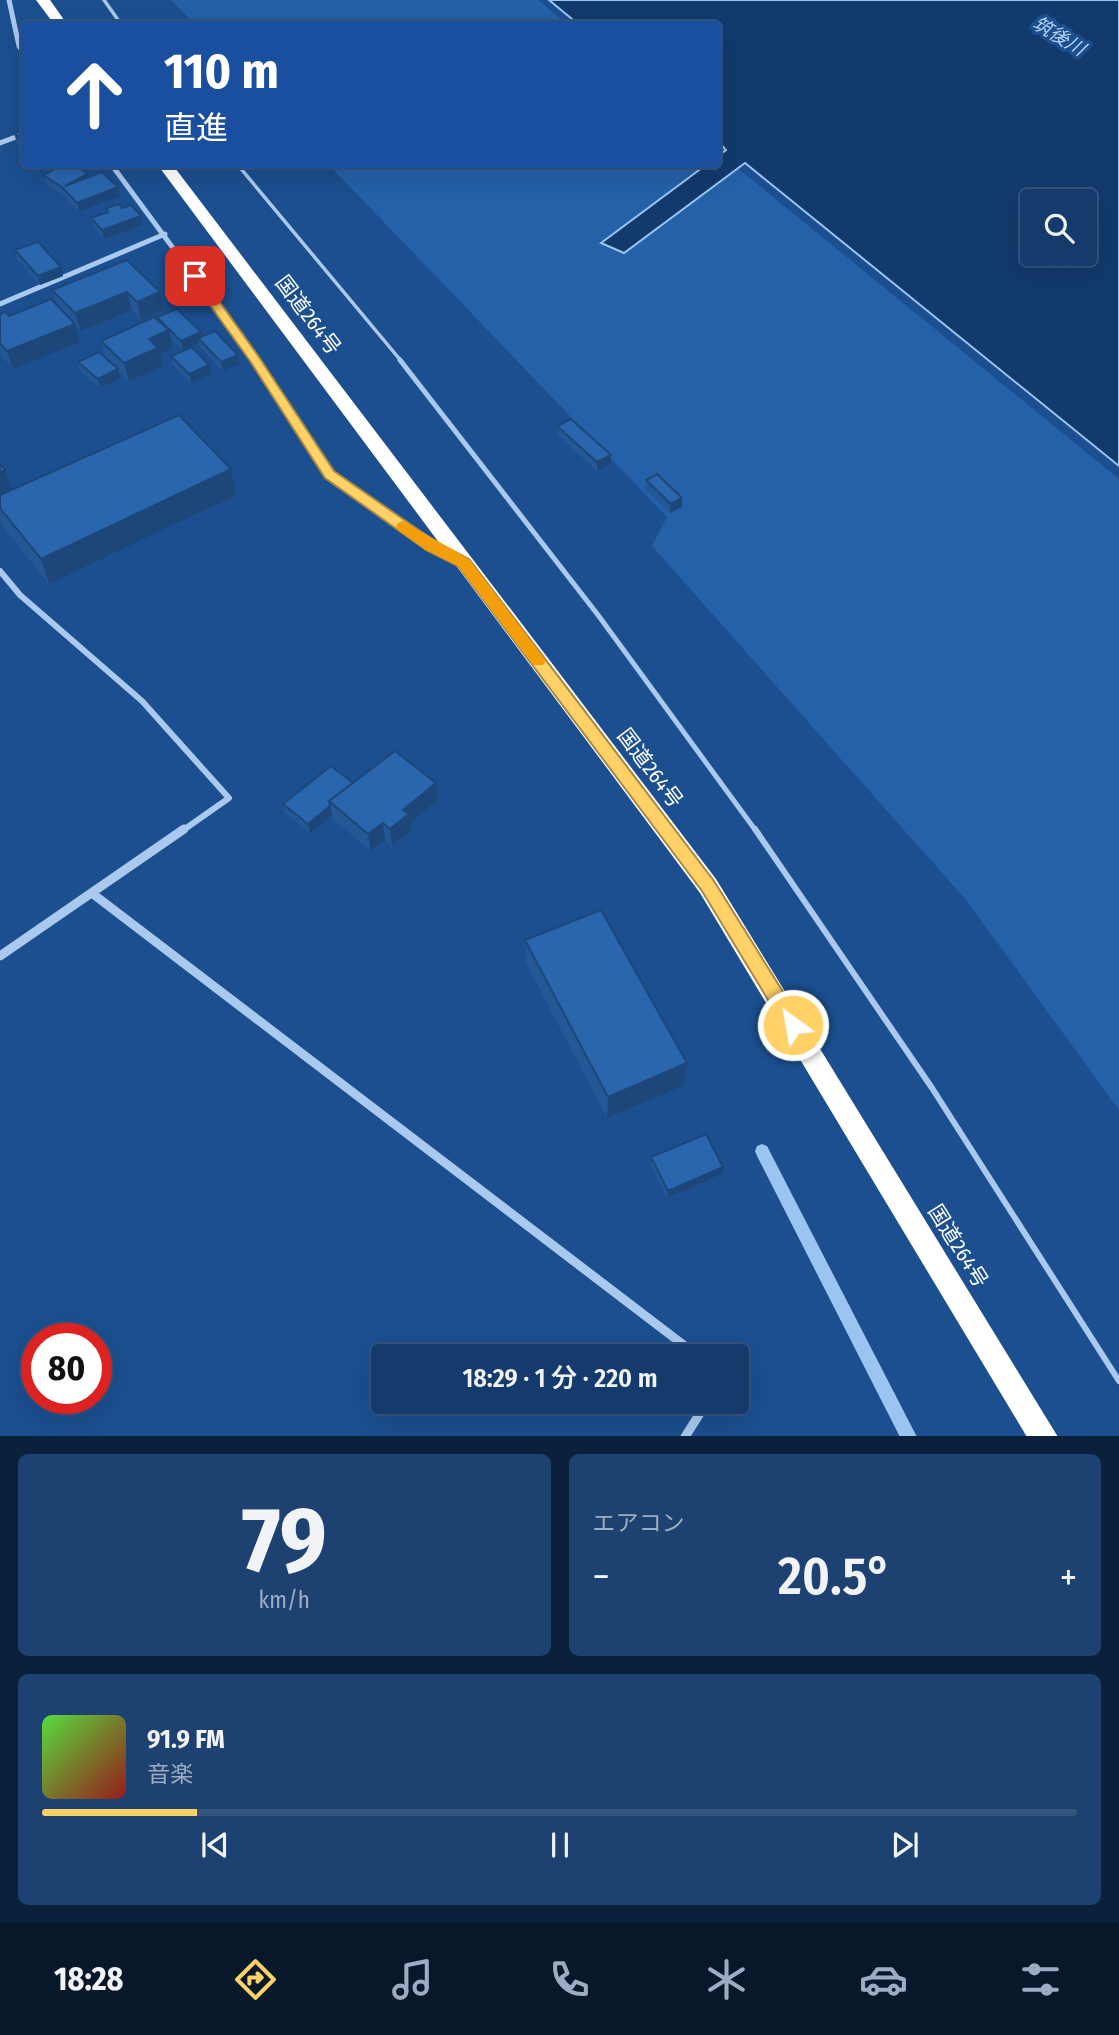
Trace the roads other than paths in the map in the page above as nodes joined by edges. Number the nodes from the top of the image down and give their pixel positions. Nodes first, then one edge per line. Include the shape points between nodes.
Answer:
1 (9, 0) edge
2 (43, 0) edge
3 (104, 0) edge
4 (59, 21) edge
5 (119, 21) edge
6 (21, 48) edge
7 (21, 135) edge
8 (0, 143) edge
9 (114, 168) edge
10 (167, 168) edge
11 (240, 168) edge
12 (165, 234) junction
13 (0, 304) edge
14 (464, 562) junction
15 (0, 571) edge
16 (93, 894) junction
17 (0, 956) edge
18 (682, 1344) edge
19 (1119, 1381) edge
20 (699, 1414) edge
21 (686, 1436) edge
22 (1043, 1436) edge

1 - 6 street
2 - 4 highway
3 - 5 lane
7 - 8 street
9 - 12 street
10 - 14 highway, 国道264号
11 - 19 lane via 405,366 598,615 809,906 1001,1189
12 - 13 street
12 - 14 street via 330,474 431,546
14 - 22 highway, 国道264号 via 708,886
15 - 16 street via 20,595 142,701 229,798
16 - 17 street
16 - 18 street
20 - 21 street

